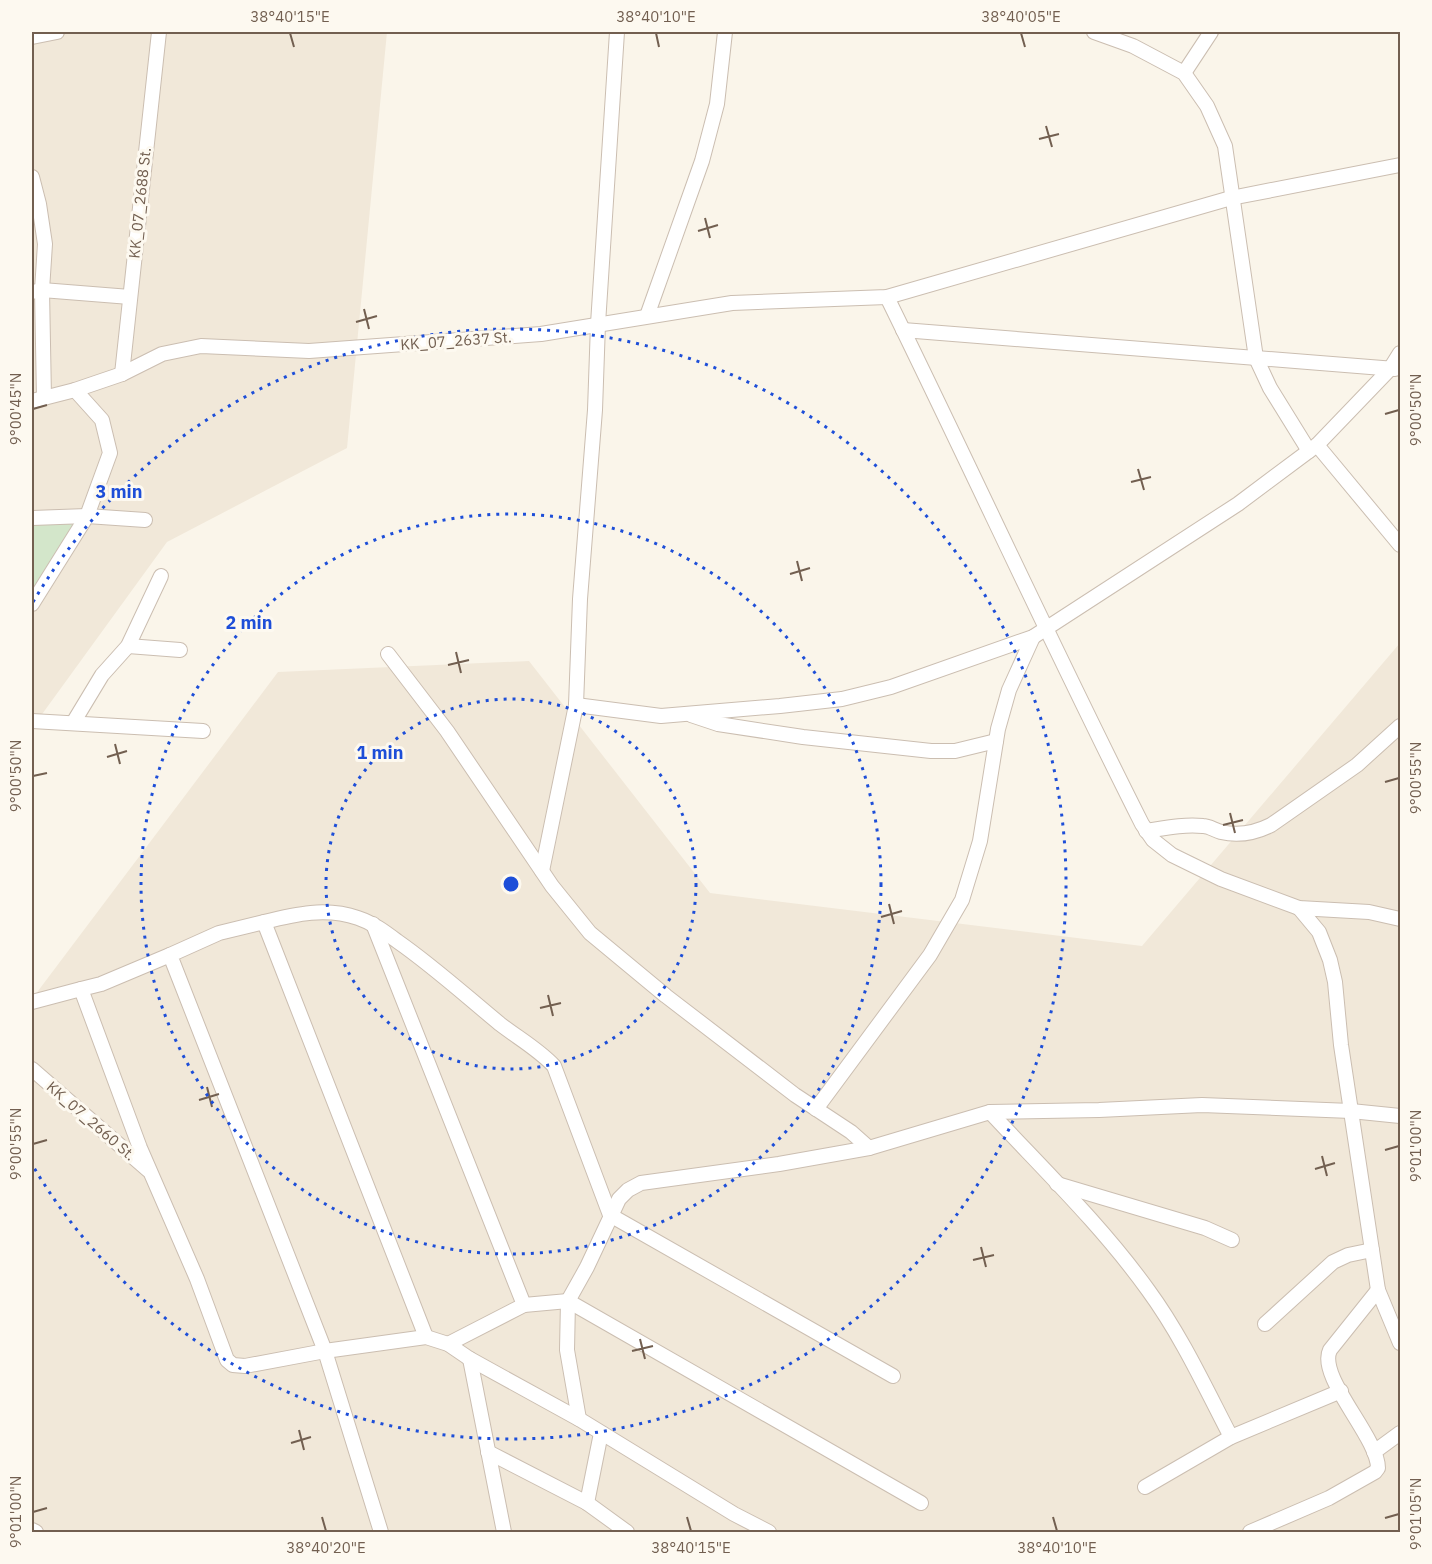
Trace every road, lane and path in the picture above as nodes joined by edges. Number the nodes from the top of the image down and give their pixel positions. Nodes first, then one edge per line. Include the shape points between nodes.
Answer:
1 (57, 32) edge
2 (159, 32) edge
3 (617, 32) edge
4 (725, 32) edge
5 (1094, 32) edge
6 (1211, 32) edge
7 (32, 37) edge
8 (1184, 73) junction
9 (1401, 165) edge
10 (32, 177) edge
11 (1231, 198) junction
12 (35, 205) edge
13 (37, 291) edge
14 (130, 297) junction
15 (887, 297) junction
16 (647, 316) junction
17 (598, 324) junction
18 (903, 330) junction
19 (1401, 353) edge
20 (1256, 358) junction
21 (1395, 369) edge
22 (122, 374) junction
23 (75, 390) junction
24 (38, 400) edge
25 (1313, 448) junction
26 (87, 516) junction
27 (32, 518) edge
28 (145, 520) dead end
29 (1401, 545) edge
30 (161, 576) dead end
31 (32, 604) edge
32 (1046, 630) junction
33 (1033, 638) junction
34 (128, 646) junction
35 (180, 650) dead end
36 (388, 654) dead end
37 (576, 705) junction
38 (686, 714) junction
39 (32, 721) edge
40 (73, 723) junction
41 (1401, 726) edge
42 (203, 731) dead end
43 (996, 741) junction
44 (1146, 831) junction
45 (542, 871) junction
46 (1299, 908) junction
47 (1401, 919) edge
48 (264, 922) junction
49 (373, 924) junction
50 (170, 955) junction
51 (81, 989) junction
52 (32, 1002) edge
53 (32, 1069) edge
54 (816, 1109) junction
55 (1351, 1111) junction
56 (990, 1112) junction
57 (1401, 1116) edge
58 (869, 1148) junction
59 (151, 1173) junction
60 (1057, 1184) junction
61 (610, 1215) junction
62 (1233, 1240) dead end
63 (1372, 1250) junction
64 (1378, 1290) junction
65 (567, 1301) junction
66 (524, 1305) junction
67 (1265, 1324) dead end
68 (426, 1337) junction
69 (1401, 1343) edge
70 (448, 1344) junction
71 (325, 1351) junction
72 (470, 1359) junction
73 (893, 1376) dead end
74 (1341, 1391) junction
75 (579, 1419) junction
76 (601, 1433) junction
77 (1401, 1433) edge
78 (1231, 1437) junction
79 (488, 1452) junction
80 (1374, 1452) junction
81 (1145, 1487) dead end
82 (587, 1503) junction
83 (921, 1503) dead end
84 (32, 1530) edge
85 (36, 1533) edge
86 (381, 1533) edge
87 (504, 1533) edge
88 (627, 1533) edge
89 (769, 1533) edge
90 (1250, 1533) edge

1 - 7 street
2 - 14 street, KK_07_2688 St.
3 - 17 street
4 - 16 street via 717,104 702,160
5 - 8 street via 1133,46
6 - 8 street
8 - 11 street via 1208,106 1225,146
9 - 11 street, KK_07_2637 St.
10 - 12 street
11 - 15 street, KK_07_2637 St.
11 - 20 street
12 - 13 street via 45,244
13 - 14 street
13 - 24 street
14 - 22 street, KK_07_2688 St.
15 - 16 street, KK_07_2637 St. via 732,303
15 - 18 street
16 - 17 street, KK_07_2637 St.
17 - 22 street, KK_07_2637 St. via 541,334 309,351 201,346 162,354
17 - 37 street
18 - 20 street
18 - 32 street
19 - 21 street
20 - 21 street
20 - 25 street via 1270,388
21 - 25 street
22 - 23 street, KK_07_2637 St.
23 - 24 street, KK_07_2637 St.
23 - 26 street via 102,420 110,453
25 - 29 street
25 - 32 street via 1238,504
26 - 27 street
26 - 28 street
26 - 31 street
30 - 34 street
32 - 33 street
32 - 44 street
33 - 38 street via 891,687 842,699
33 - 43 street via 1009,690
34 - 35 street
34 - 40 street via 102,675
36 - 45 street via 447,731
37 - 38 street via 661,716
37 - 45 street
38 - 43 street via 718,724 931,751 955,751
39 - 40 street
40 - 42 street
41 - 44 street via 1357,765 1259,831 1221,832 1187,825
43 - 54 street via 980,841 962,900 930,955
44 - 46 street via 1172,855 1221,879
45 - 54 street via 590,933 666,996
46 - 47 street via 1369,912
46 - 55 street via 1319,932 1330,960
48 - 49 street via 297,913 328,911
48 - 50 street via 219,933
48 - 68 street
49 - 61 street via 425,960 554,1066
49 - 66 street
50 - 51 street
50 - 71 street
51 - 52 street
51 - 59 street
53 - 59 street, KK_07_2660 St.
54 - 58 street
55 - 56 street via 1202,1105
55 - 57 street
55 - 63 street
56 - 58 street
56 - 60 street
58 - 61 street via 641,1183 619,1199
59 - 71 street via 227,1360 244,1366
60 - 62 street
60 - 78 street via 1118,1250 1149,1291
61 - 65 street via 587,1268
61 - 73 street
63 - 64 street
63 - 67 street via 1333,1262
64 - 69 street
64 - 74 street via 1327,1356
65 - 66 street
65 - 75 street via 567,1350
65 - 83 street
66 - 70 street
68 - 70 street
68 - 71 street
70 - 72 street
71 - 86 street
72 - 75 street
72 - 79 street
74 - 78 street
74 - 80 street
75 - 76 street
76 - 82 street
76 - 89 street
77 - 80 street
78 - 81 street
79 - 82 street
79 - 87 street
80 - 90 street via 1378,1462 1375,1472 1321,1502
82 - 88 street
84 - 85 street

